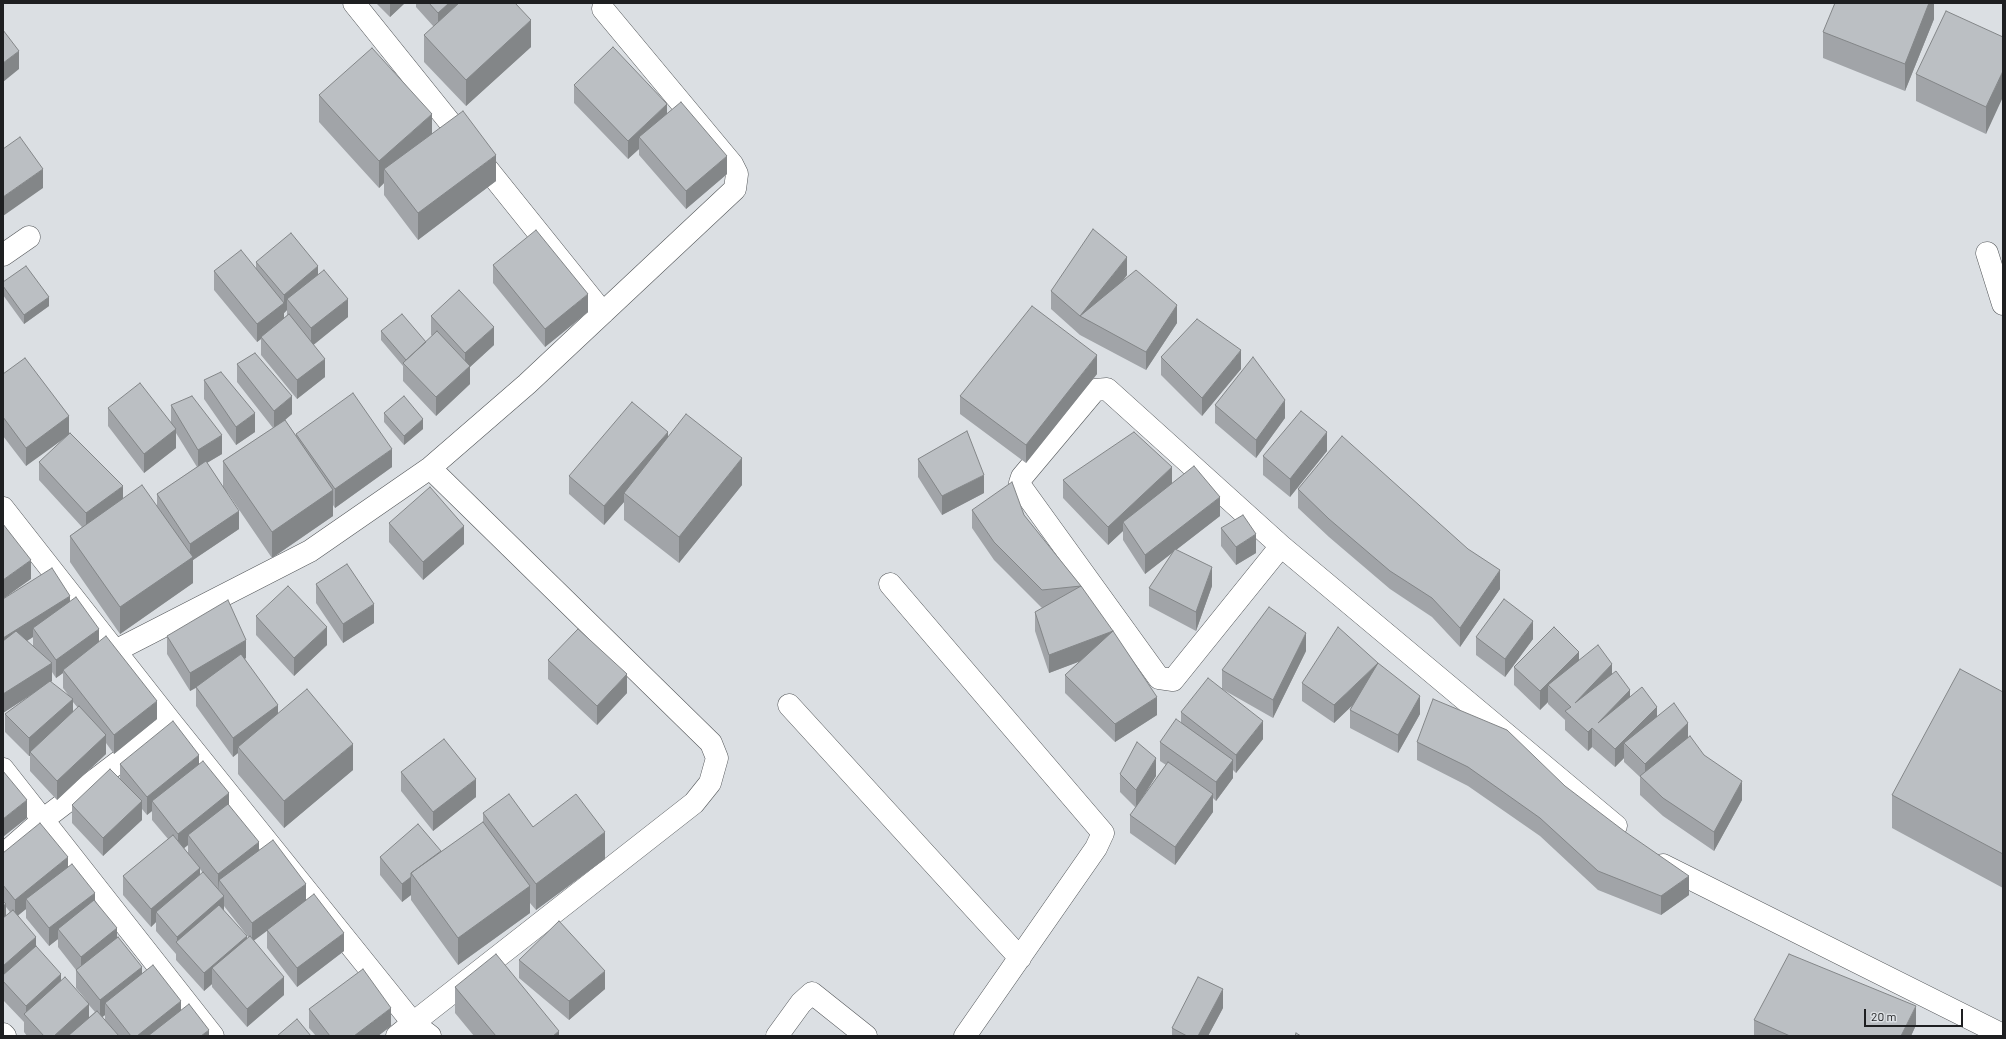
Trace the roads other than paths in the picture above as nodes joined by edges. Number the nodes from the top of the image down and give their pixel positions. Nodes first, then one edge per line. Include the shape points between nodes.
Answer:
1 (354, 3) edge
2 (603, 9) dead end
3 (29, 237) dead end
4 (1987, 253) dead end
5 (3, 255) edge
6 (2003, 304) edge
7 (603, 313) junction
8 (430, 468) junction
9 (3, 508) edge
10 (1281, 546) junction
11 (890, 584) dead end
12 (115, 651) junction
13 (789, 705) dead end
14 (171, 722) junction
15 (3, 769) edge
16 (44, 819) junction
17 (1631, 839) edge
18 (1649, 854) edge
19 (3, 855) edge
20 (1020, 958) junction
21 (405, 1029) edge
22 (3, 1034) edge
23 (2003, 1035) edge
24 (5, 1036) edge
25 (213, 1036) edge
26 (430, 1036) edge
27 (777, 1036) edge
28 (866, 1036) edge
29 (965, 1036) edge

1 - 7 street
2 - 7 street via 732,164 737,174 735,189
3 - 5 street
4 - 6 street
7 - 8 street via 527,384
8 - 12 street via 310,550
8 - 21 street via 710,743 717,758 710,783 694,803
9 - 12 street
10 - 10 street via 1172,680 1159,678 1021,487 1020,482 1095,390 1107,389
10 - 17 street
11 - 20 street via 1103,833 1096,848
12 - 14 street
13 - 20 street
14 - 16 street
14 - 21 street
15 - 16 street
16 - 19 street
16 - 25 street
18 - 23 street via 1667,869
20 - 29 street
21 - 26 street
22 - 24 street
27 - 28 street via 801,1003 812,993

